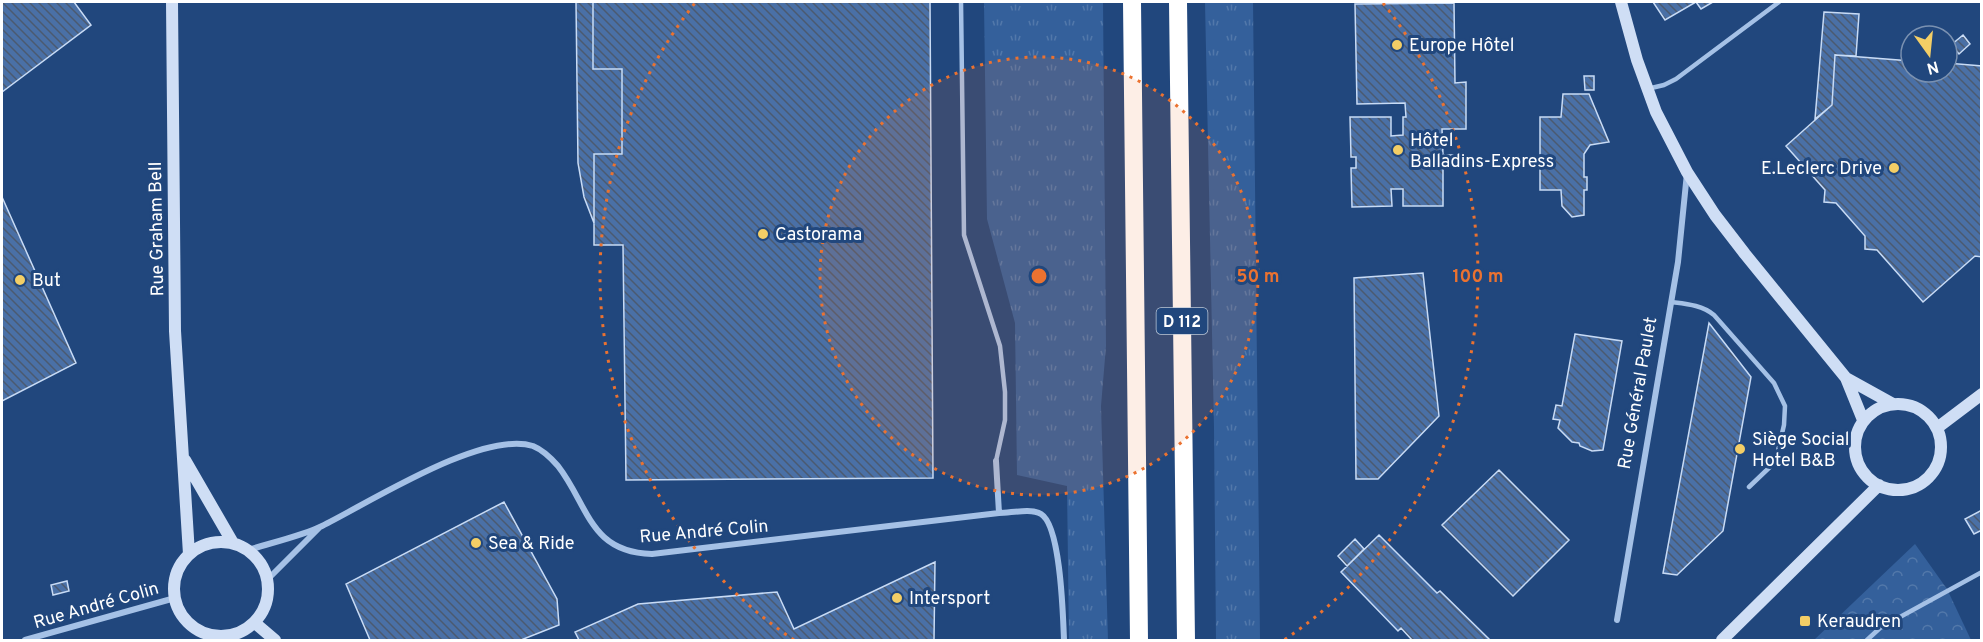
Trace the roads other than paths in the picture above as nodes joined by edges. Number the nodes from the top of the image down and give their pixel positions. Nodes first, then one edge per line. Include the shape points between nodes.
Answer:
1 (172, 2) edge
2 (961, 2) edge
3 (1132, 2) edge
4 (1178, 2) edge
5 (1621, 2) edge
6 (1779, 2) edge
7 (1647, 89) junction
8 (1687, 172) junction
9 (1671, 302) junction
10 (1846, 378) junction
11 (1982, 394) edge
12 (1893, 404) junction
13 (1863, 420) junction
14 (1937, 428) junction
15 (183, 456) junction
16 (996, 461) joint
17 (1879, 485) junction
18 (1749, 487) dead end
19 (999, 513) junction
20 (320, 527) junction
21 (233, 543) junction
22 (248, 550) junction
23 (189, 554) junction
24 (1982, 572) edge
25 (268, 579) junction
26 (174, 597) junction
27 (1617, 620) dead end
28 (255, 623) junction
29 (25, 640) edge
30 (275, 640) edge
31 (1064, 640) edge
32 (1139, 640) edge
33 (1186, 640) edge
34 (1722, 640) edge
35 (1867, 640) edge

1 - 15 street, Rue Graham Bell via 175,331
2 - 16 lane via 964,235 1000,346 1005,420
3 - 32 highway, D 112
4 - 33 highway, D 112
5 - 7 street
6 - 7 lane via 1676,79
7 - 8 street
8 - 9 street, Rue Général Paulet
8 - 10 street via 1745,254
9 - 18 lane via 1708,309 1781,396 1784,425 1777,455
9 - 27 street, Rue Général Paulet
10 - 12 street
10 - 13 street
11 - 14 street
12 - 13 street
12 - 14 street via 1918,409
13 - 17 street via 1855,447 1857,459 1869,478
14 - 17 street via 1940,457 1923,482 1909,488
15 - 21 street, Rue Graham Bell
15 - 23 street, Rue Graham Bell
16 - 19 street
17 - 34 street
19 - 20 street, Rue André Colin via 640,554 628,552 601,534 554,461 533,447 519,445 460,457
19 - 31 street, Rue André Colin via 1035,511 1048,521 1059,564
20 - 22 street, Rue André Colin
20 - 25 street, Rue André Colin
21 - 22 street
21 - 23 street via 217,542
22 - 25 street
23 - 26 street via 174,581
24 - 35 lane via 1880,628
25 - 28 street via 264,610
26 - 28 street via 179,611 200,632 229,636
26 - 29 street, Rue André Colin
28 - 30 street

